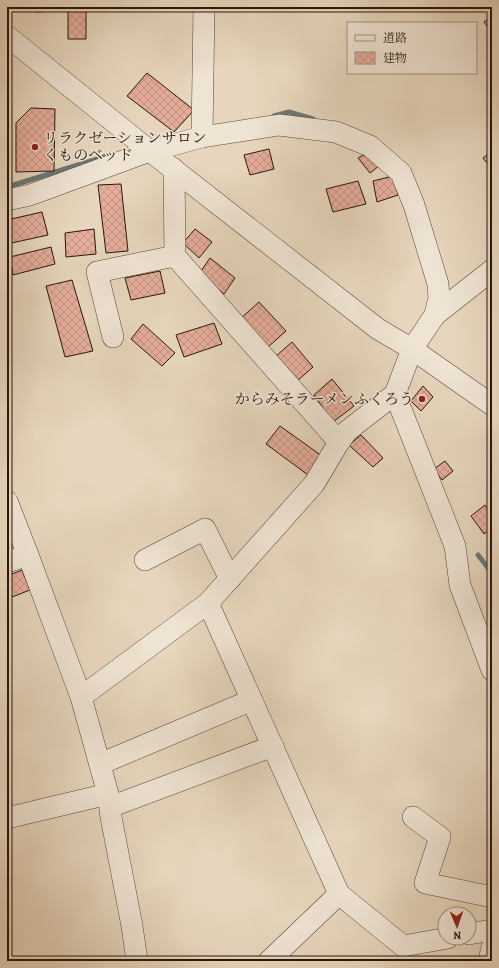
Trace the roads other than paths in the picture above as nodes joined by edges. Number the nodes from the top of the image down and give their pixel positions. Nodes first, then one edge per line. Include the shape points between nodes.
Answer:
1 (204, 7) edge
2 (7, 36) edge
3 (202, 137) junction
4 (150, 151) junction
5 (174, 169) junction
6 (7, 200) edge
7 (175, 256) junction
8 (492, 270) edge
9 (435, 315) junction
10 (113, 337) dead end
11 (412, 349) junction
12 (395, 394) junction
13 (492, 405) edge
14 (339, 442) junction
15 (7, 501) edge
16 (28, 554) junction
17 (145, 560) dead end
18 (7, 562) edge
19 (230, 579) junction
20 (208, 603) junction
21 (492, 670) edge
22 (81, 697) junction
23 (252, 700) junction
24 (273, 746) junction
25 (100, 764) junction
26 (109, 801) junction
27 (413, 817) dead end
28 (7, 818) edge
29 (339, 894) junction
30 (492, 897) edge
31 (492, 930) edge
32 (477, 933) edge
33 (437, 940) edge
34 (492, 947) edge
35 (137, 961) edge
36 (268, 961) edge
37 (489, 961) edge

1 - 3 street
2 - 4 street
3 - 4 street
3 - 9 street via 279,125 336,132 370,146 401,173 414,205 438,284 439,298
4 - 5 street
4 - 6 street
5 - 7 street
5 - 11 street via 378,329
7 - 10 street via 97,272
7 - 14 street
8 - 9 street
9 - 11 street
11 - 12 street
11 - 13 street
12 - 14 street via 348,431
12 - 21 street via 455,546 460,585
14 - 19 street via 314,484
15 - 16 street
16 - 18 street
16 - 22 street
17 - 19 street via 205,529
19 - 20 street
20 - 22 street
20 - 23 street
22 - 25 street
23 - 24 street
23 - 25 street
24 - 26 street
24 - 29 street
25 - 26 street
26 - 28 street
26 - 35 street
27 - 30 street via 440,837 425,883
29 - 33 street via 402,946
29 - 36 street
31 - 32 street
34 - 37 street

